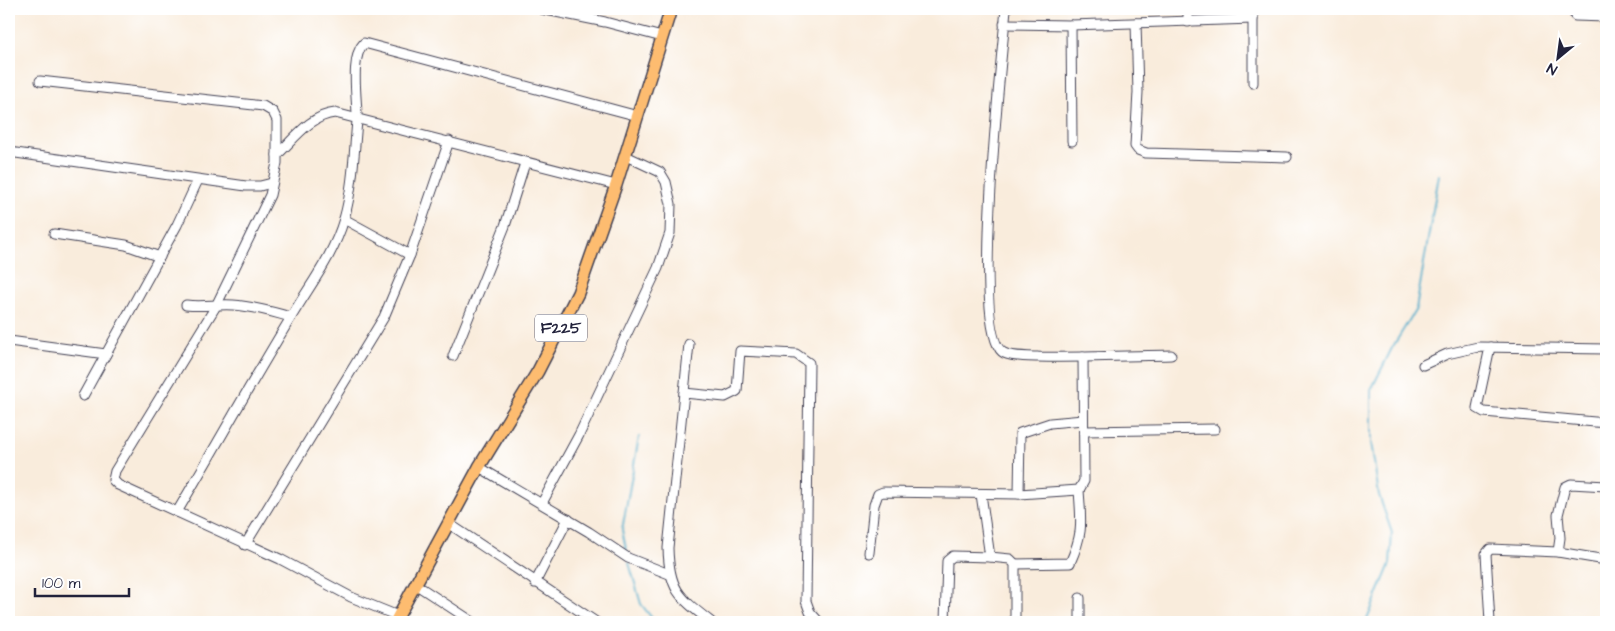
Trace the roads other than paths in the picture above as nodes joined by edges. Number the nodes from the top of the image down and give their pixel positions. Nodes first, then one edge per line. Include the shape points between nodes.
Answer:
1 (541, 9) edge
2 (671, 9) edge
3 (1006, 9) edge
4 (1188, 9) edge
5 (1253, 9) edge
6 (574, 12) edge
7 (1575, 16) dead end
8 (1606, 17) edge
9 (1252, 19) junction
10 (1188, 22) junction
11 (1136, 23) junction
12 (1004, 24) junction
13 (1071, 25) junction
14 (662, 37) junction
15 (40, 81) dead end
16 (1253, 83) dead end
17 (638, 116) junction
18 (357, 119) junction
19 (1072, 141) dead end
20 (449, 142) junction
21 (9, 152) edge
22 (277, 155) junction
23 (626, 156) junction
24 (1287, 157) dead end
25 (525, 163) junction
26 (198, 180) junction
27 (272, 183) junction
28 (616, 185) junction
29 (344, 219) junction
30 (54, 234) dead end
31 (410, 254) junction
32 (160, 257) junction
33 (186, 305) dead end
34 (216, 306) junction
35 (291, 317) junction
36 (9, 341) edge
37 (689, 344) dead end
38 (1490, 347) junction
39 (1606, 349) edge
40 (106, 354) junction
41 (1171, 355) dead end
42 (453, 356) dead end
43 (1083, 357) junction
44 (1423, 365) dead end
45 (684, 393) junction
46 (83, 396) dead end
47 (1083, 420) junction
48 (1606, 423) edge
49 (1216, 429) dead end
50 (1084, 431) junction
51 (479, 467) junction
52 (1606, 486) edge
53 (1079, 490) junction
54 (981, 494) junction
55 (1019, 494) junction
56 (542, 503) junction
57 (177, 512) junction
58 (568, 520) junction
59 (448, 523) junction
60 (245, 545) junction
61 (1558, 552) junction
62 (869, 553) dead end
63 (990, 557) junction
64 (1606, 560) edge
65 (1015, 564) junction
66 (669, 574) junction
67 (535, 583) junction
68 (415, 584) junction
69 (1080, 598) dead end
70 (396, 619) edge
71 (473, 622) edge
72 (596, 622) edge
73 (711, 622) edge
74 (819, 622) edge
75 (945, 622) edge
76 (1015, 622) edge
77 (1080, 622) edge
78 (1490, 622) edge

1 - 6 street
2 - 14 main road, F225
3 - 12 street
4 - 10 street
5 - 9 street
6 - 14 street
7 - 8 street
9 - 10 street
9 - 16 street
10 - 11 street
11 - 13 street
11 - 24 street via 1138,92 1135,146 1138,150 1146,153
12 - 13 street
12 - 43 street via 988,244 988,305 996,346 1013,356
13 - 19 street
14 - 17 main road, F225
15 - 22 street via 263,106 273,112 277,120
17 - 18 street via 364,44 360,47 356,73
17 - 23 main road, F225
18 - 20 street
18 - 22 street via 335,113 316,117
18 - 29 street
20 - 25 street
20 - 31 street
21 - 26 street
22 - 27 street
23 - 28 main road, F225
23 - 56 street via 660,172 666,182 670,233 658,268 579,435
25 - 28 street
25 - 42 street via 505,226
26 - 27 street via 246,186
26 - 32 street
27 - 34 street via 261,216
28 - 51 main road, F225 via 594,253 557,336
29 - 31 street
29 - 35 street via 319,274
30 - 32 street via 126,245
31 - 60 street via 384,317
32 - 40 street
33 - 34 street
34 - 35 street via 254,307
34 - 57 street via 113,480
35 - 57 street
36 - 40 street
37 - 45 street
38 - 39 street
38 - 44 street via 1447,354
38 - 48 street via 1477,408 1484,412
40 - 46 street
41 - 43 street
43 - 47 street
45 - 66 street via 668,548
45 - 74 street via 725,396 738,391 740,351 796,354 809,363 806,601
47 - 50 street
47 - 55 street via 1050,422 1020,433
49 - 50 street
50 - 53 street via 1084,480
51 - 56 street
51 - 59 main road, F225
52 - 61 street via 1571,484 1565,487 1558,515
53 - 55 street
53 - 65 street via 1080,541 1070,563
54 - 55 street
54 - 62 street via 878,494
54 - 63 street
56 - 58 street
57 - 60 street
58 - 66 street via 628,558
58 - 67 street
59 - 67 street
59 - 68 main road, F225
60 - 70 street
61 - 64 street
61 - 78 street via 1493,548 1487,551
63 - 65 street via 1010,560
63 - 75 street via 949,557 946,565
65 - 76 street
66 - 73 street via 680,596
67 - 72 street
68 - 70 main road, F225
68 - 71 street
69 - 77 street

